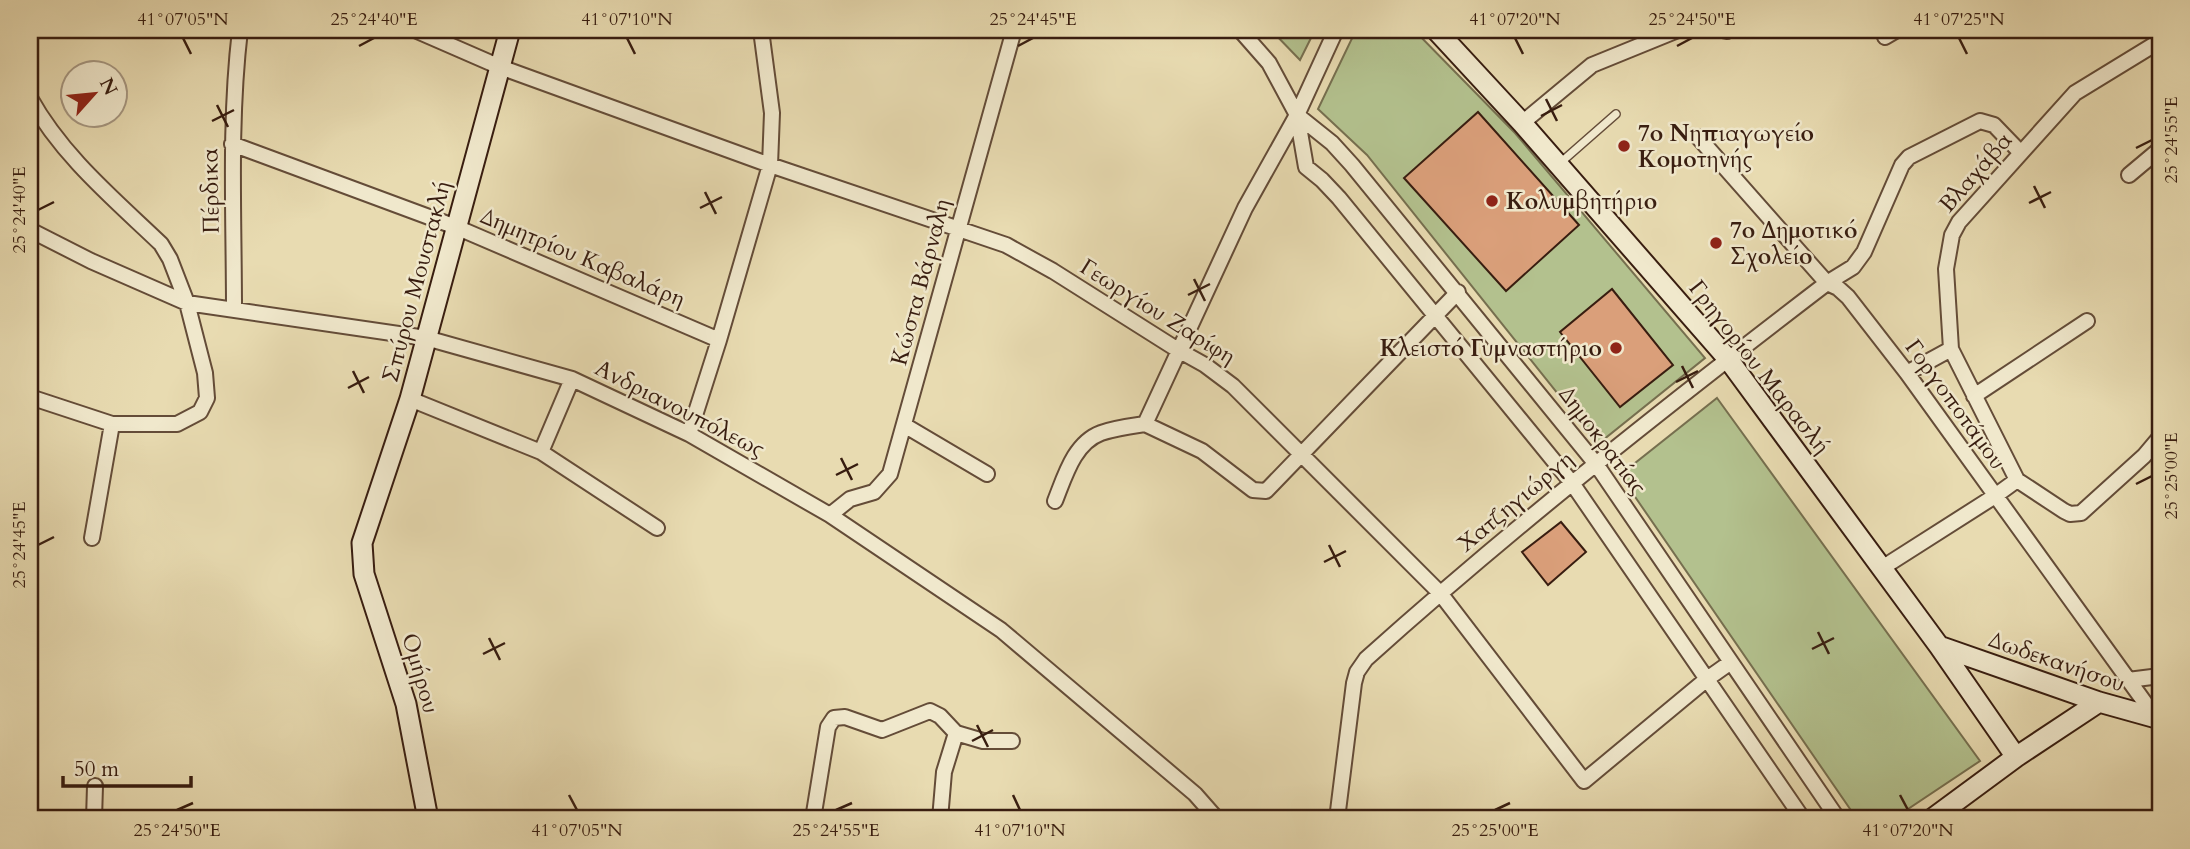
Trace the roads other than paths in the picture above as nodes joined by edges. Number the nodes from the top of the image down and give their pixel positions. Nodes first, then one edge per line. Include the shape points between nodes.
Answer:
1 (240, 30) edge
2 (415, 30) edge
3 (510, 30) edge
4 (761, 30) edge
5 (1014, 30) edge
6 (1240, 30) edge
7 (1336, 30) edge
8 (1437, 30) edge
9 (1678, 30) edge
10 (2160, 41) edge
11 (500, 67) junction
12 (30, 98) edge
13 (1616, 114) dead end
14 (1297, 115) junction
15 (1522, 123) junction
16 (1698, 137) dead end
17 (232, 144) junction
18 (2160, 149) edge
19 (2021, 153) junction
20 (770, 165) junction
21 (1558, 165) junction
22 (2129, 175) dead end
23 (456, 228) junction
24 (959, 228) junction
25 (30, 230) edge
26 (1827, 284) junction
27 (1458, 292) junction
28 (187, 303) junction
29 (234, 310) junction
30 (1435, 316) junction
31 (2087, 321) dead end
32 (426, 338) junction
33 (719, 340) junction
34 (1951, 349) junction
35 (1178, 350) junction
36 (1728, 359) junction
37 (1907, 373) junction
38 (572, 380) junction
39 (1974, 396) junction
40 (30, 397) edge
41 (410, 399) junction
42 (112, 424) junction
43 (1145, 424) junction
44 (904, 425) junction
45 (689, 434) junction
46 (2157, 447) edge
47 (541, 452) junction
48 (1301, 455) junction
49 (1596, 464) junction
50 (986, 474) dead end
51 (2017, 480) junction
52 (1572, 483) junction
53 (1995, 496) junction
54 (1055, 501) dead end
55 (830, 515) junction
56 (657, 528) dead end
57 (92, 538) dead end
58 (362, 543) joint
59 (1881, 568) junction
60 (1440, 593) junction
61 (1939, 646) junction
62 (1731, 662) junction
63 (2160, 676) edge
64 (1707, 679) junction
65 (2128, 680) junction
66 (2099, 702) junction
67 (2158, 719) edge
68 (956, 733) junction
69 (1013, 741) dead end
70 (2016, 757) junction
71 (96, 786) dead end
72 (94, 819) edge
73 (428, 819) edge
74 (813, 819) edge
75 (940, 819) edge
76 (1217, 819) edge
77 (1337, 819) edge
78 (1803, 819) edge
79 (1838, 819) edge
80 (1932, 819) edge

1 - 17 street, Πέρδικα
2 - 11 street, Γεωργίου Ζαρίφη
3 - 11 street, Σπύρου Μουστακλή
4 - 20 street via 772,116
5 - 24 street, Κώστα Βάρναλη
6 - 14 street, Δημοκρατίας via 1269,63
7 - 14 street
8 - 15 street, Γρηγορίου Μαρασλή
9 - 15 street via 1592,65
10 - 19 street, Βλαχάβα via 2075,93
11 - 20 street, Γεωργίου Ζαρίφη
11 - 23 street, Σπύρου Μουστακλή
12 - 28 street via 80,167 161,244
13 - 21 lane
14 - 27 street, Δημοκρατίας via 1332,143
14 - 30 street, Δημοκρατίας via 1306,167 1339,198
14 - 35 street via 1245,208
15 - 21 street, Γρηγορίου Μαρασλή
16 - 26 street, Γοργοποτάμου
17 - 23 street, Δημητρίου Καβαλάρη
17 - 29 street, Πέρδικα
18 - 22 street
19 - 26 street, Χατζηγιώργη via 1985,121 1914,153 1902,165 1860,260
19 - 34 street, Βλαχάβα via 1958,222 1952,235 1946,269
20 - 24 street, Γεωργίου Ζαρίφη
20 - 33 street
21 - 36 street, Γρηγορίου Μαρασλή
23 - 32 street, Σπύρου Μουστακλή
23 - 33 street, Δημητρίου Καβαλάρη
24 - 35 street, Γεωργίου Ζαρίφη via 1006,244
24 - 44 street, Κώστα Βάρναλη
25 - 28 street, Ανδριανουπόλεως
26 - 36 street, Χατζηγιώργη
26 - 37 street, Γοργοποτάμου via 1849,297
27 - 30 street
27 - 49 street, Δημοκρατίας
28 - 29 street, Ανδριανουπόλεως
28 - 42 street via 205,373 206,398 200,412 177,424
29 - 32 street, Ανδριανουπόλεως
30 - 48 street
30 - 52 street, Δημοκρατίας
31 - 39 street
32 - 38 street, Ανδριανουπόλεως
32 - 41 street, Σπύρου Μουστακλή
33 - 45 street
34 - 37 street
34 - 39 street, Βλαχάβα
35 - 43 street
35 - 48 street, Γεωργίου Ζαρίφη via 1233,386
36 - 49 street, Χατζηγιώργη
36 - 59 street, Γρηγορίου Μαρασλή
37 - 53 street, Γοργοποτάμου
38 - 45 street, Ανδριανουπόλεως
38 - 47 street
39 - 51 street, Βλαχάβα
40 - 42 street
41 - 47 street
41 - 58 street, Σπύρου Μουστακλή
42 - 57 street
43 - 48 street via 1202,451 1253,491 1266,491
43 - 54 street via 1093,436 1068,468
44 - 50 street
44 - 55 street, Κώστα Βάρναλη via 884,483 874,492 850,499
45 - 55 street, Ανδριανουπόλεως
46 - 51 street via 2076,514
47 - 56 street
48 - 60 street, Γεωργίου Ζαρίφη
49 - 52 street, Χατζηγιώργη
49 - 62 street, Δημοκρατίας
51 - 53 street
52 - 60 street, Χατζηγιώργη
52 - 64 street, Δημοκρατίας
53 - 59 street
53 - 65 street, Γοργοποτάμου
55 - 76 street, Ανδριανουπόλεως via 1001,630 1195,794
58 - 73 street, Ομήρου via 364,574 407,704
59 - 61 street, Γρηγορίου Μαρασλή
60 - 64 street, Γεωργίου Ζαρίφη via 1584,781
60 - 77 street, Χατζηγιώργη via 1366,659 1357,673
61 - 66 street, Δωδεκανήσου
61 - 70 street, Γρηγορίου Μαρασλή
62 - 64 street
62 - 79 street, Δημοκρατίας
63 - 65 street
64 - 78 street, Δημοκρατίας
65 - 67 street, Γοργοποτάμου
66 - 67 street, Δωδεκανήσου
66 - 70 street
68 - 69 street via 983,741
68 - 74 street via 933,712 886,730 834,718 828,727
68 - 75 street via 944,772
70 - 80 street
71 - 72 street

